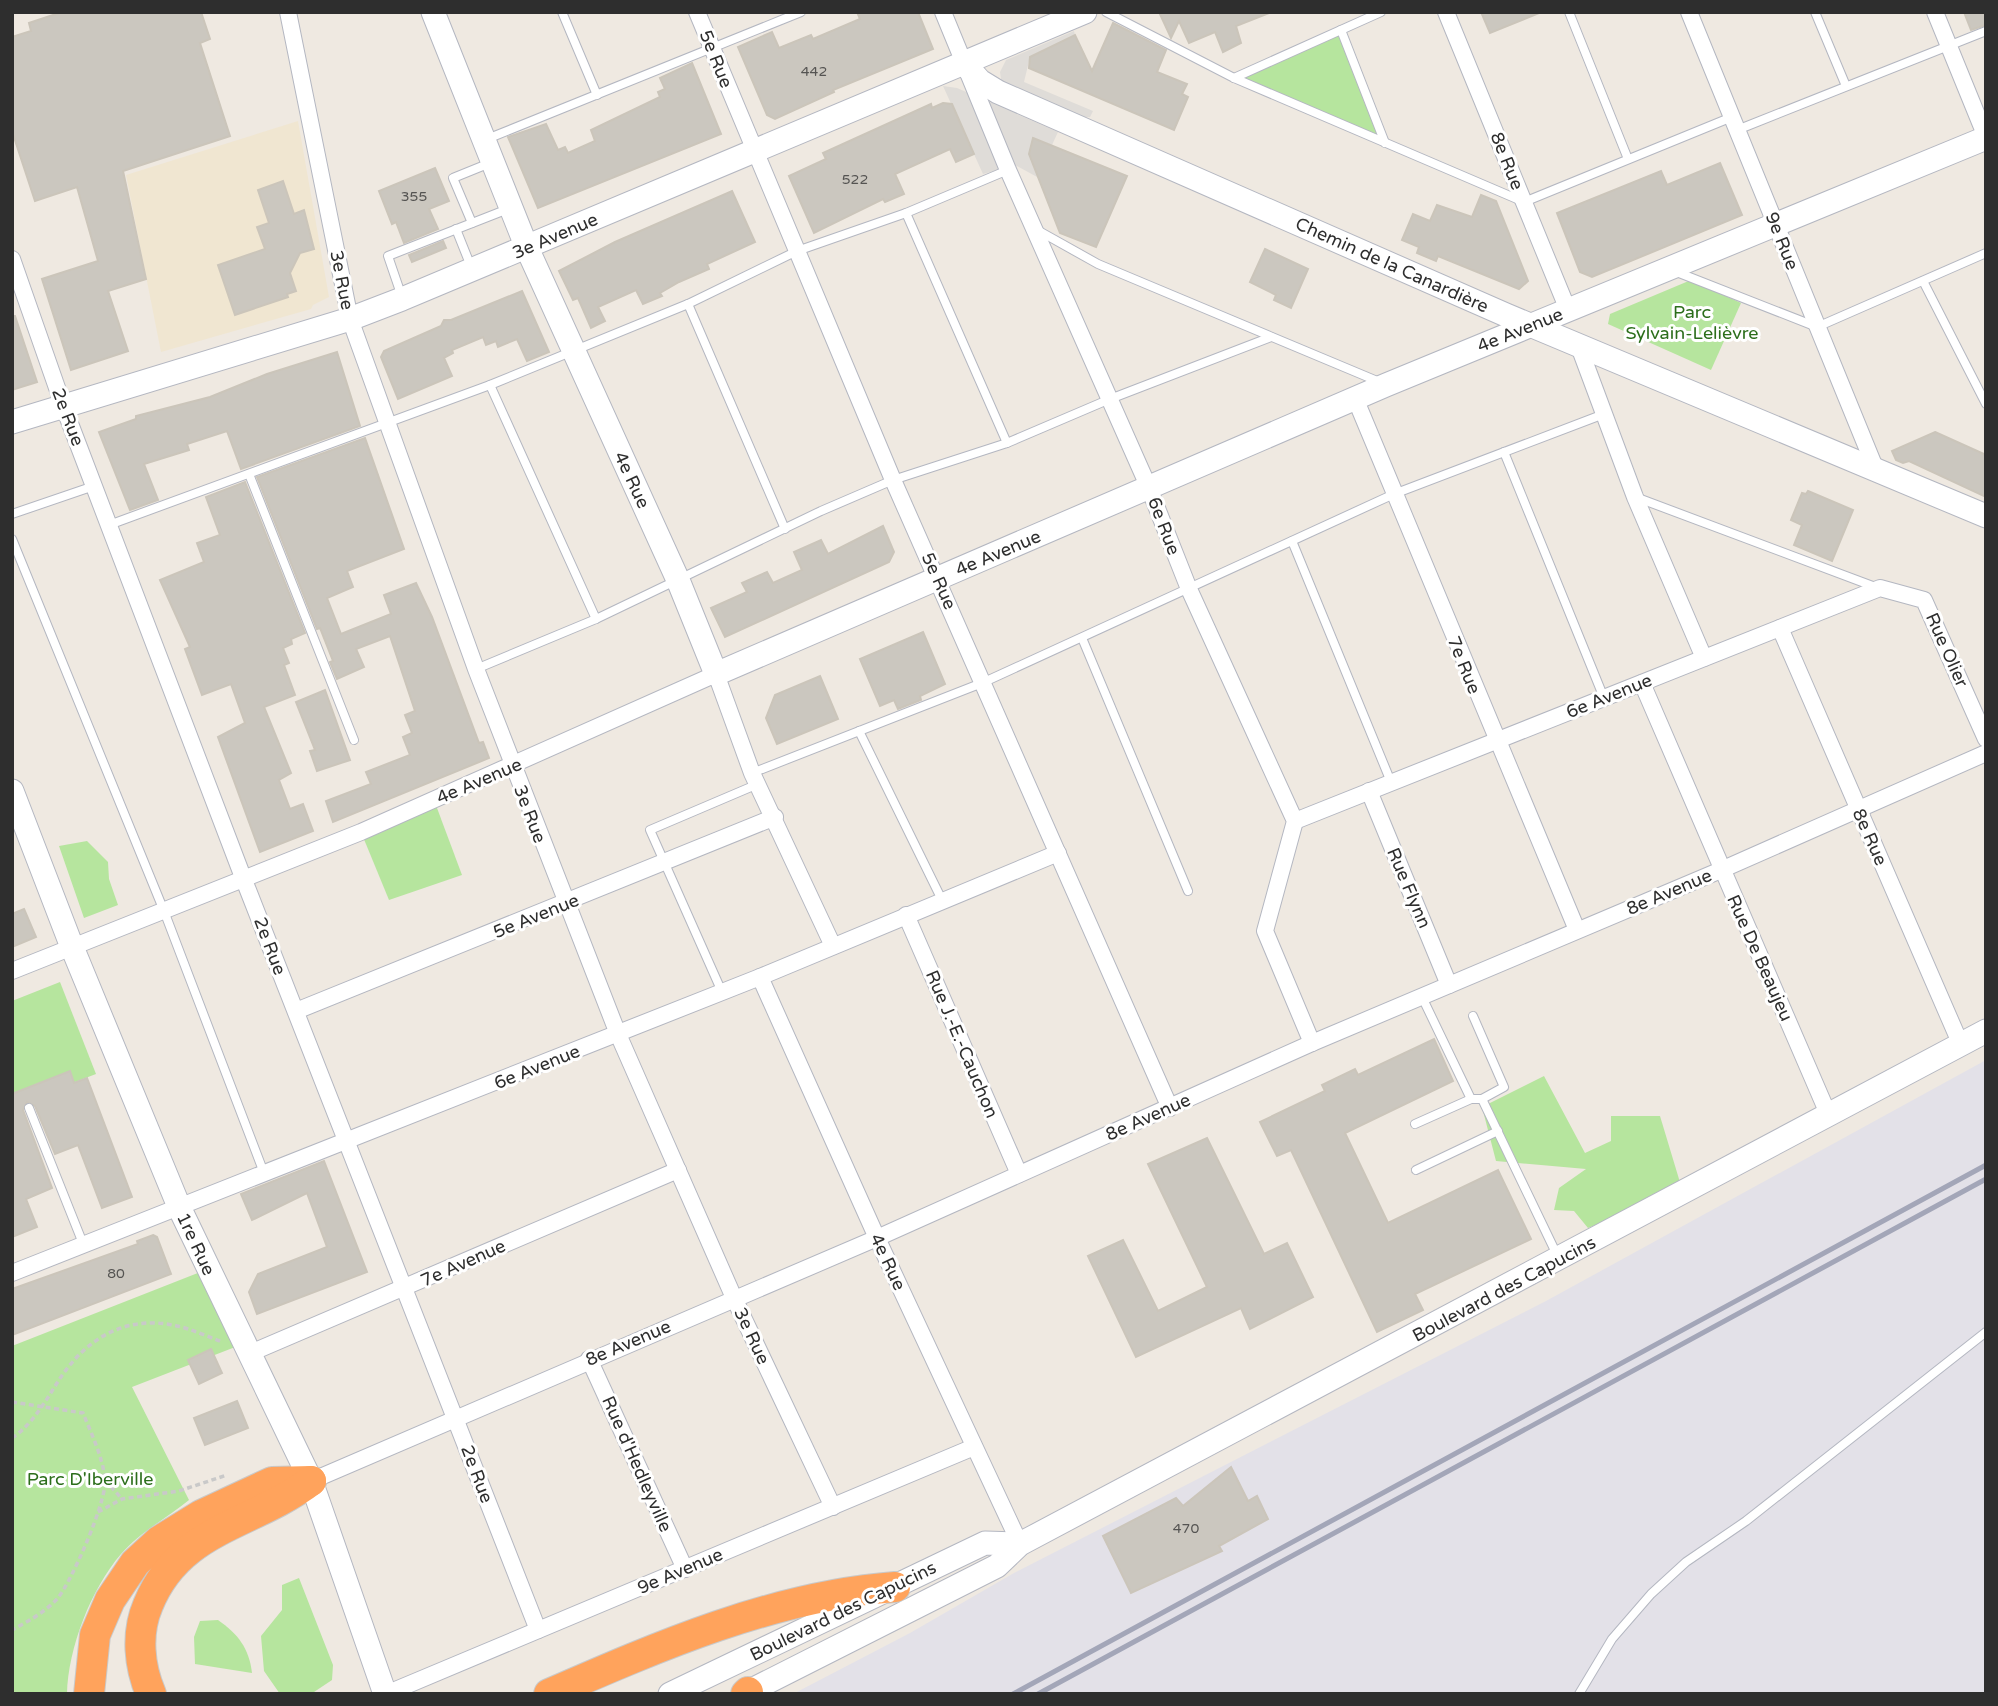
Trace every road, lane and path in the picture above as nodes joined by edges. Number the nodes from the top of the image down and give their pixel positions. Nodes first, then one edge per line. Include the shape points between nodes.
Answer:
1 (288, 12) edge
2 (433, 12) edge
3 (562, 12) edge
4 (697, 12) edge
5 (801, 12) edge
6 (943, 12) edge
7 (1085, 12) edge
8 (1106, 12) edge
9 (1381, 12) edge
10 (1446, 12) edge
11 (1569, 12) edge
12 (1689, 12) edge
13 (1815, 12) edge
14 (1935, 12) edge
15 (1341, 30) junction
16 (1986, 31) edge
17 (1948, 45) junction
18 (711, 48) junction
19 (963, 62) junction
20 (1234, 78) junction
21 (1846, 86) junction
22 (597, 95) junction
23 (1735, 123) junction
24 (1986, 138) edge
25 (1385, 143) junction
26 (488, 151) junction
27 (754, 151) junction
28 (1628, 159) junction
29 (1008, 170) junction
30 (1524, 202) junction
31 (511, 208) junction
32 (906, 213) junction
33 (472, 223) junction
34 (1776, 224) junction
35 (456, 229) junction
36 (1036, 230) junction
37 (527, 248) junction
38 (797, 251) junction
39 (1986, 253) edge
40 (12, 259) edge
41 (1668, 269) junction
42 (472, 271) junction
43 (1923, 281) junction
44 (402, 299) junction
45 (688, 304) junction
46 (1568, 310) junction
47 (350, 318) junction
48 (1531, 325) junction
49 (1817, 327) junction
50 (1270, 337) junction
51 (1578, 344) junction
52 (572, 349) junction
53 (1386, 384) junction
54 (490, 385) junction
55 (1355, 398) junction
56 (1110, 399) junction
57 (1986, 404) edge
58 (63, 405) junction
59 (1604, 414) junction
60 (12, 422) edge
61 (386, 422) junction
62 (1007, 443) junction
63 (1504, 452) junction
64 (1876, 470) junction
65 (249, 474) junction
66 (893, 480) junction
67 (94, 486) junction
68 (1149, 488) junction
69 (1394, 494) junction
70 (1635, 497) junction
71 (12, 513) edge
72 (1986, 516) edge
73 (109, 525) junction
74 (785, 528) junction
75 (12, 539) edge
76 (1292, 541) junction
77 (939, 578) junction
78 (678, 580) junction
79 (1880, 588) junction
80 (1189, 589) junction
81 (596, 619) junction
82 (1780, 628) junction
83 (1082, 638) junction
84 (1704, 658) junction
85 (476, 669) junction
86 (716, 674) junction
87 (982, 683) junction
88 (1642, 683) junction
89 (1604, 698) junction
90 (859, 731) junction
91 (1986, 739) edge
92 (354, 740) dead end
93 (1496, 741) junction
94 (1986, 753) edge
95 (512, 767) junction
96 (755, 778) junction
97 (1391, 782) junction
98 (12, 791) edge
99 (1369, 791) junction
100 (1858, 810) junction
101 (775, 817) junction
102 (1295, 821) junction
103 (1058, 853) junction
104 (665, 863) junction
105 (1721, 870) junction
106 (244, 880) junction
107 (1188, 891) dead end
108 (942, 900) junction
109 (565, 904) junction
110 (164, 911) junction
111 (906, 915) junction
112 (1577, 930) junction
113 (833, 946) junction
114 (72, 947) junction
115 (12, 971) edge
116 (760, 977) junction
117 (1449, 985) junction
118 (722, 993) junction
119 (1422, 997) junction
120 (296, 1011) junction
121 (1474, 1016) dead end
122 (1986, 1031) edge
123 (618, 1034) junction
124 (1312, 1043) junction
125 (1961, 1045) junction
126 (1471, 1099) junction
127 (1482, 1099) junction
128 (29, 1108) dead end
129 (1170, 1108) junction
130 (1829, 1116) junction
131 (1415, 1124) dead end
132 (1498, 1130) junction
133 (347, 1142) junction
134 (678, 1170) junction
135 (1416, 1170) dead end
136 (1019, 1174) junction
137 (265, 1175) junction
138 (180, 1209) junction
139 (877, 1238) junction
140 (83, 1246) junction
141 (1559, 1260) junction
142 (12, 1273) edge
143 (405, 1289) junction
144 (734, 1298) junction
145 (1986, 1332) edge
146 (246, 1349) junction
147 (589, 1359) junction
148 (12, 1402) edge
149 (41, 1406) junction
150 (456, 1418) junction
151 (12, 1438) edge
152 (974, 1447) junction
153 (228, 1475) dead end
154 (105, 1480) junction
155 (311, 1481) junction
156 (122, 1499) junction
157 (832, 1507) junction
158 (96, 1513) junction
159 (1020, 1544) junction
160 (684, 1569) junction
161 (895, 1587) junction
162 (12, 1630) edge
163 (538, 1630) junction
164 (746, 1693) edge
165 (89, 1694) edge
166 (151, 1694) edge
167 (386, 1694) edge
168 (549, 1694) edge
169 (670, 1694) edge
170 (1579, 1694) edge

1 - 47 street, 3e Rue
2 - 26 main road, 4e Rue
3 - 22 lane
4 - 18 street, 5e Rue
5 - 18 lane
6 - 19 street, 6e Rue
7 - 19 main road, 3e Avenue
8 - 20 lane
9 - 15 lane
10 - 30 street, 8e Rue
11 - 28 lane
12 - 23 street, 9e Rue
13 - 21 lane
14 - 17 street
15 - 20 lane
15 - 25 lane
16 - 17 lane
17 - 21 lane
17 - 24 street
18 - 22 lane
18 - 27 street, 5e Rue
19 - 27 main road, 3e Avenue
19 - 29 street, 6e Rue
19 - 48 main road, Chemin de la Canardière via 998,92
20 - 25 lane
21 - 23 lane
22 - 26 lane
23 - 28 lane
23 - 34 street, 9e Rue
24 - 34 main road, 4e Avenue
25 - 30 lane
26 - 31 main road, 4e Rue
26 - 33 lane via 453,178
27 - 37 main road, 3e Avenue
27 - 38 street, 5e Rue
28 - 30 lane
29 - 32 lane
29 - 36 street, 6e Rue
30 - 46 street, 8e Rue
31 - 33 lane
31 - 37 main road, 4e Rue
32 - 38 lane
32 - 62 lane
33 - 35 lane
34 - 41 main road, 4e Avenue
34 - 49 street, 9e Rue
35 - 42 lane
35 - 44 lane via 388,256
36 - 50 lane via 1098,264
36 - 56 street, 6e Rue
37 - 42 main road, 3e Avenue
37 - 52 main road, 4e Rue
38 - 45 lane
38 - 66 street, 5e Rue
39 - 43 lane
40 - 58 street, 2e Rue
41 - 46 main road, 4e Avenue
41 - 49 lane
42 - 44 main road, 3e Avenue
43 - 49 lane
43 - 57 lane
44 - 47 main road, 3e Avenue
45 - 52 lane
45 - 74 lane
46 - 48 main road, 4e Avenue
47 - 58 main road, 3e Avenue
47 - 61 street, 3e Rue
48 - 51 main road, Chemin de la Canardière
48 - 53 main road, 4e Avenue
49 - 64 street, 9e Rue
50 - 53 lane
50 - 56 lane
51 - 59 street
51 - 64 main road, Chemin de la Canardière
52 - 54 lane
52 - 78 main road, 4e Rue
53 - 55 main road, 4e Avenue
54 - 61 lane
54 - 81 lane
55 - 68 main road, 4e Avenue
55 - 69 street, 7e Rue
56 - 62 lane
56 - 68 street, 6e Rue
58 - 60 main road, 3e Avenue
58 - 67 street, 2e Rue
59 - 63 lane
59 - 70 street
61 - 65 lane
61 - 85 street, 3e Rue
62 - 66 lane
63 - 69 lane
63 - 89 lane
64 - 72 main road, Chemin de la Canardière
65 - 73 lane
65 - 92 lane
66 - 74 lane
66 - 77 street, 5e Rue
67 - 71 lane
67 - 73 street, 2e Rue
68 - 77 main road, 4e Avenue
68 - 80 street, 6e Rue
69 - 76 lane
69 - 93 street, 7e Rue
70 - 79 lane
70 - 84 street
73 - 106 street, 2e Rue
74 - 78 lane
75 - 110 lane
76 - 80 lane
76 - 97 lane
77 - 86 main road, 4e Avenue
77 - 87 street, 5e Rue
78 - 81 lane
78 - 86 main road, 4e Rue
79 - 82 street, 6e Avenue
79 - 91 street, Rue Olier via 1924,600
80 - 83 lane
80 - 102 street, 6e Rue
81 - 85 lane
82 - 84 street, 6e Avenue
82 - 100 street, 8e Rue
83 - 87 lane
83 - 107 lane
84 - 88 street, 6e Avenue
85 - 95 street, 3e Rue
86 - 95 street, 4e Avenue
86 - 96 street, 4e Rue
87 - 90 lane
87 - 103 street, 5e Rue
88 - 89 street, 6e Avenue
88 - 105 street, Rue De Beaujeu
89 - 93 street, 6e Avenue
90 - 96 lane
90 - 108 lane
93 - 97 street, 6e Avenue
93 - 112 street, 7e Rue
94 - 100 street, 8e Avenue
95 - 106 street, 4e Avenue
95 - 109 street, 3e Rue
96 - 101 street, 4e Rue
96 - 104 lane via 650,830
97 - 99 street, 6e Avenue
98 - 114 main road, 1re Rue
99 - 102 street, 6e Avenue
99 - 117 street, Rue Flynn
100 - 105 street, 8e Avenue
100 - 125 street, 8e Rue
101 - 104 street, 5e Avenue
101 - 113 street, 4e Rue
102 - 124 street via 1265,932
103 - 108 street, 6e Avenue
103 - 129 street, 5e Rue
104 - 109 street, 5e Avenue
104 - 118 lane
105 - 112 street, 8e Avenue
105 - 130 street, Rue De Beaujeu
106 - 110 street, 4e Avenue
106 - 120 street, 2e Rue
108 - 111 street, 6e Avenue
109 - 120 street, 5e Avenue
109 - 123 street, 3e Rue
110 - 114 street, 4e Avenue
110 - 137 lane
111 - 113 street, 6e Avenue
111 - 136 street, Rue J.-E.-Cauchon
112 - 117 street, 8e Avenue
113 - 116 street, 6e Avenue
114 - 115 street, 4e Avenue
114 - 138 main road, 1re Rue
116 - 118 street, 6e Avenue
116 - 139 street, 4e Rue
117 - 119 street, 8e Avenue
118 - 123 street, 6e Avenue
119 - 124 street, 8e Avenue
119 - 126 lane
120 - 133 street, 2e Rue
121 - 127 lane via 1504,1087
122 - 125 main road, Boulevard des Capucins
123 - 133 street, 6e Avenue
123 - 134 street, 3e Rue
124 - 129 street, 8e Avenue
125 - 130 main road, Boulevard des Capucins
126 - 127 lane
126 - 131 lane
127 - 132 lane
128 - 140 lane
129 - 136 street, 8e Avenue
130 - 141 main road, Boulevard des Capucins
132 - 135 lane
132 - 141 lane
133 - 137 street, 6e Avenue
133 - 143 street, 2e Rue
134 - 143 street, 7e Avenue
134 - 144 street, 3e Rue
136 - 139 street, 8e Avenue
137 - 138 street, 6e Avenue
138 - 140 street, 6e Avenue
138 - 146 main road, 1re Rue
139 - 144 street, 8e Avenue
139 - 152 street, 4e Rue
140 - 142 street, 6e Avenue
141 - 159 main road, Boulevard des Capucins
143 - 146 street, 7e Avenue
143 - 150 street, 2e Rue
144 - 147 street, 8e Avenue
144 - 157 street, 3e Rue
145 - 170 lane via 1746,1521 1686,1562 1612,1639
146 - 149 path via 179,1326 149,1321 120,1327 95,1339 70,1363
146 - 155 main road, 1re Rue
147 - 150 street, 8e Avenue
147 - 160 street, Rue d'Hedleyville
148 - 149 path
149 - 151 path
149 - 154 path via 83,1413
150 - 155 street, 8e Avenue
150 - 163 street, 2e Rue
152 - 157 street, 9e Avenue
152 - 159 street, 4e Rue
153 - 156 path via 179,1491
154 - 156 path
154 - 158 path
155 - 165 highway via 272,1482 201,1515 159,1541 135,1563 110,1600 95,1635
155 - 166 highway via 283,1501 203,1538 173,1560 142,1619 141,1661
155 - 167 main road, 1re Rue
156 - 158 path
157 - 160 street, 9e Avenue
158 - 162 path via 65,1589 54,1602
159 - 161 main road, Boulevard des Capucins via 985,1543
159 - 164 main road, Boulevard des Capucins via 997,1566
160 - 163 street, 9e Avenue
161 - 168 highway via 843,1591 704,1630
161 - 169 main road, Boulevard des Capucins
163 - 167 street, 9e Avenue

